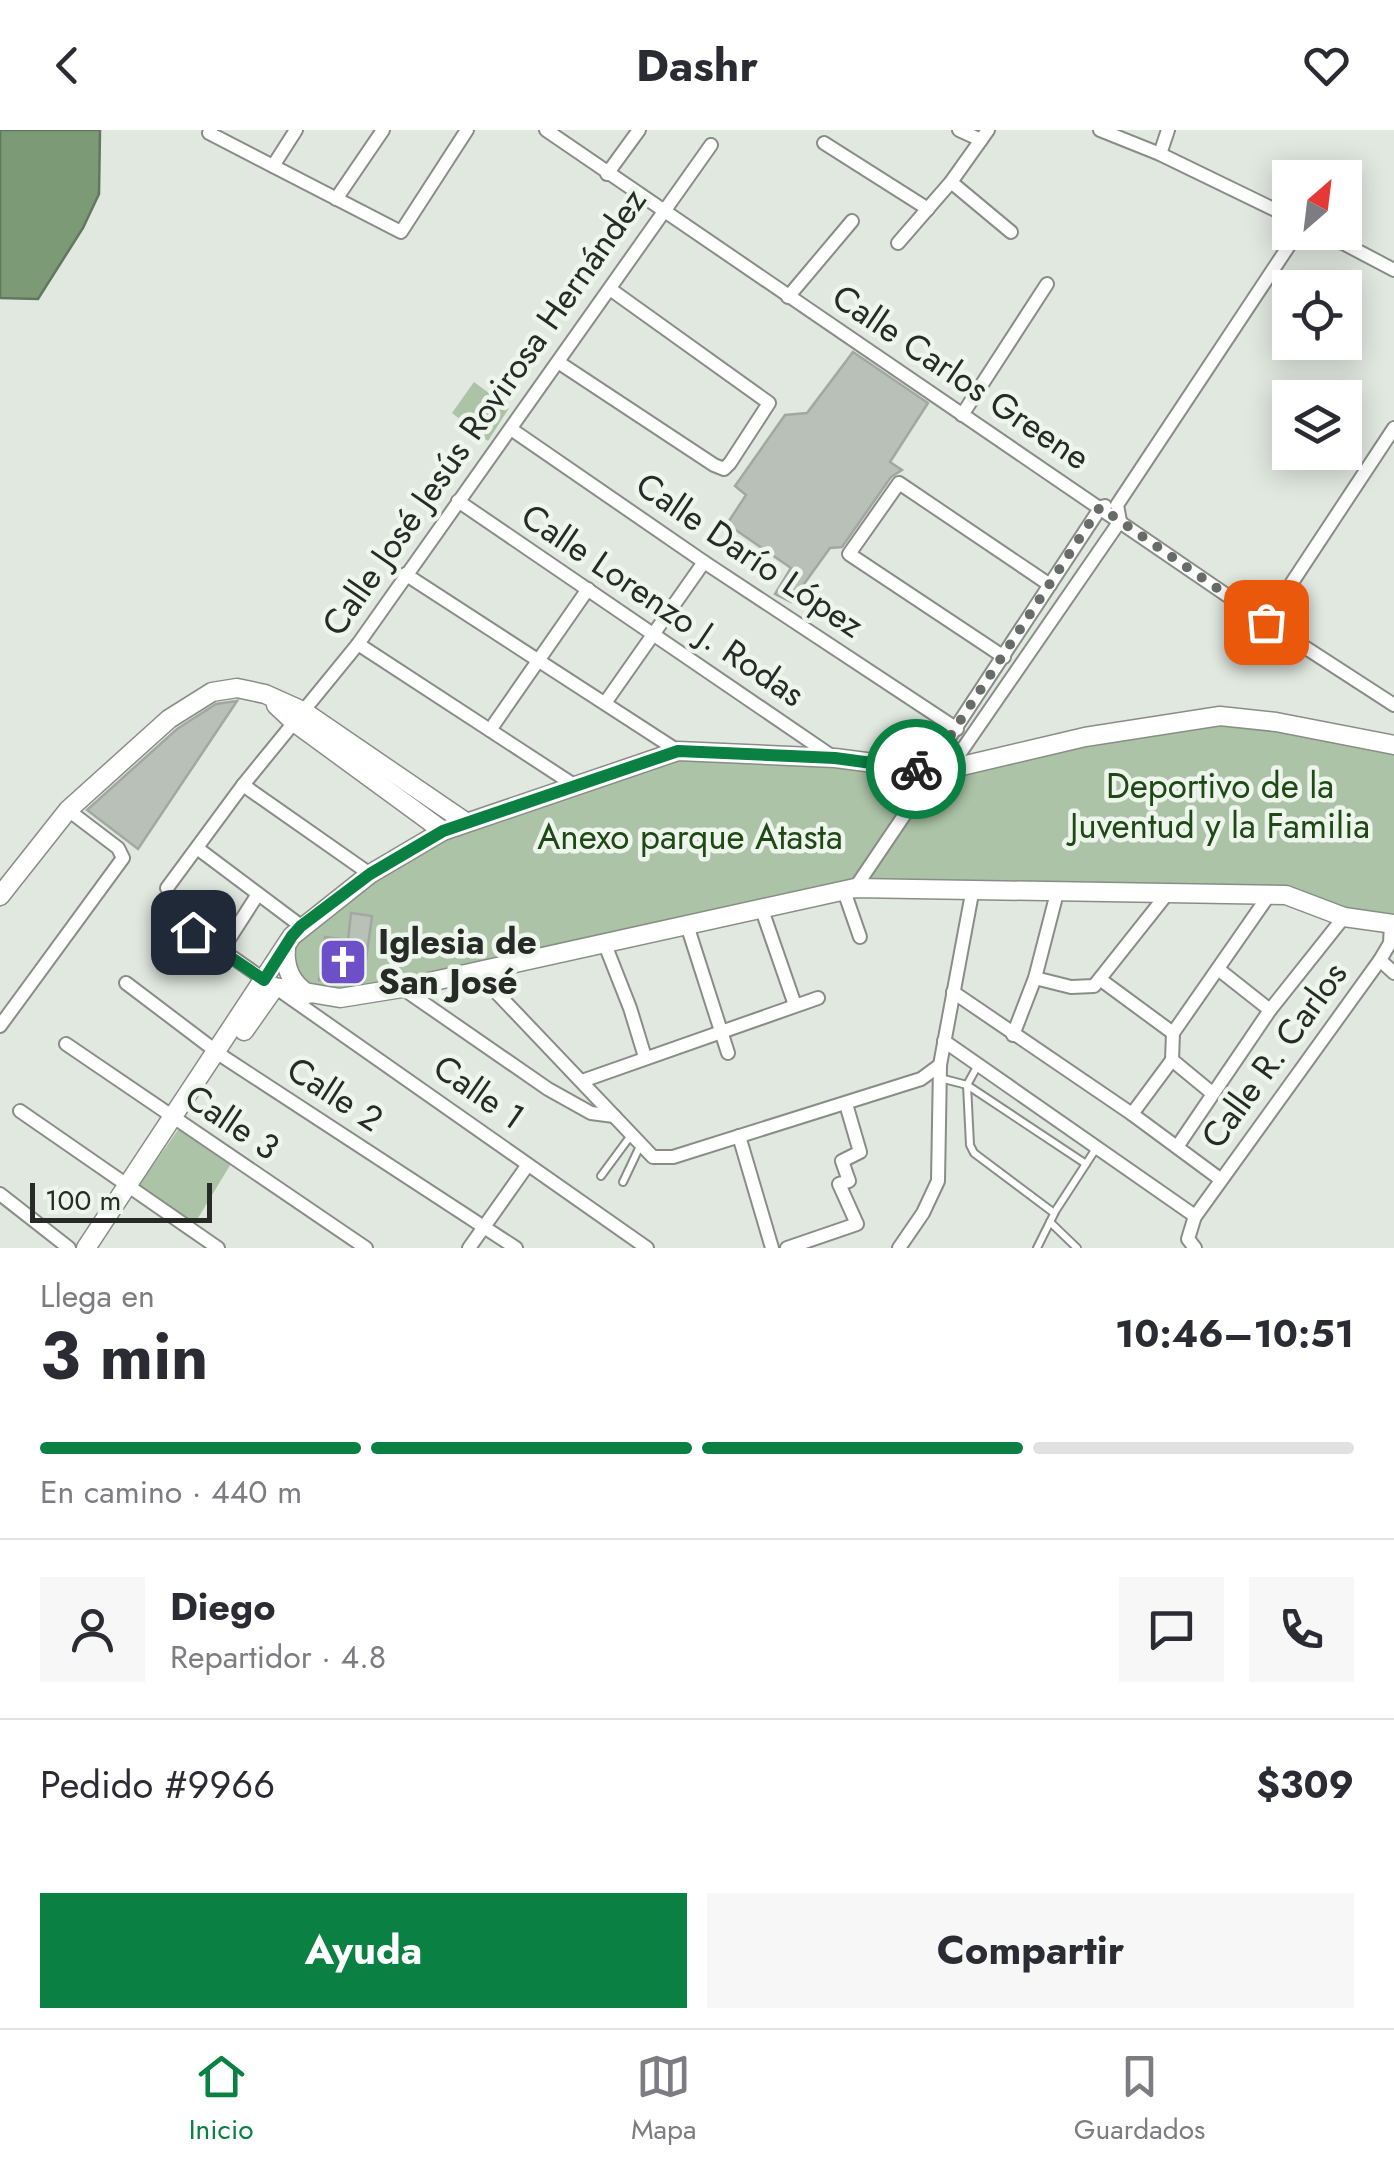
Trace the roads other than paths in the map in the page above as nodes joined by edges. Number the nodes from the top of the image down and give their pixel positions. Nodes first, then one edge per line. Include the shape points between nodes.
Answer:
1 (296, 130) edge
2 (383, 130) edge
3 (467, 130) edge
4 (546, 130) edge
5 (638, 130) edge
6 (959, 130) edge
7 (1100, 130) edge
8 (1168, 130) edge
9 (210, 131) edge
10 (984, 135) edge
11 (824, 143) dead end
12 (711, 146) dead end
13 (1160, 154) junction
14 (273, 166) junction
15 (608, 174) junction
16 (951, 182) junction
17 (336, 198) junction
18 (1272, 208) edge
19 (928, 209) junction
20 (663, 212) junction
21 (852, 221) dead end
22 (1011, 232) dead end
23 (898, 243) dead end
24 (1286, 250) edge
25 (1359, 250) edge
26 (1393, 267) edge
27 (1047, 284) dead end
28 (610, 289) junction
29 (788, 297) junction
30 (558, 362) junction
31 (962, 416) junction
32 (1394, 428) edge
33 (510, 429) junction
34 (458, 500) junction
35 (1117, 505) junction
36 (1100, 507) junction
37 (1120, 522) junction
38 (704, 562) junction
39 (405, 574) junction
40 (1050, 584) junction
41 (588, 589) junction
42 (1266, 622) junction
43 (653, 634) junction
44 (358, 644) junction
45 (1004, 657) junction
46 (539, 660) junction
47 (605, 702) junction
48 (1394, 705) edge
49 (299, 717) junction
50 (957, 728) junction
51 (490, 730) junction
52 (1394, 745) edge
53 (678, 751) junction
54 (835, 758) junction
55 (950, 769) junction
56 (928, 775) junction
57 (243, 785) junction
58 (576, 787) junction
59 (68, 810) junction
60 (464, 821) junction
61 (443, 831) junction
62 (196, 848) junction
63 (370, 874) junction
64 (167, 888) dead end
65 (973, 888) junction
66 (1058, 889) junction
67 (850, 890) junction
68 (258, 894) junction
69 (1167, 894) junction
70 (1269, 895) junction
71 (0, 896) edge
72 (762, 910) junction
73 (165, 914) dead end
74 (1344, 916) junction
75 (1392, 924) edge
76 (687, 925) junction
77 (301, 926) junction
78 (860, 937) dead end
79 (604, 942) junction
80 (286, 948) junction
81 (222, 950) junction
82 (1380, 960) junction
83 (1218, 969) junction
84 (476, 971) junction
85 (1394, 973) edge
86 (1035, 978) junction
87 (1101, 980) junction
88 (126, 983) dead end
89 (275, 985) junction
90 (402, 988) junction
91 (953, 992) junction
92 (310, 995) junction
93 (818, 998) dead end
94 (795, 1005) junction
95 (1270, 1010) junction
96 (0, 1026) edge
97 (722, 1032) junction
98 (1173, 1033) junction
99 (1013, 1035) junction
100 (944, 1040) junction
101 (66, 1044) dead end
102 (728, 1053) dead end
103 (221, 1055) junction
104 (644, 1057) junction
105 (1172, 1060) junction
106 (979, 1064) junction
107 (939, 1071) junction
108 (582, 1081) junction
109 (967, 1085) junction
110 (1212, 1093) junction
111 (846, 1104) junction
112 (20, 1111) dead end
113 (1132, 1114) junction
114 (614, 1116) junction
115 (176, 1121) junction
116 (739, 1136) junction
117 (636, 1139) junction
118 (1177, 1146) junction
119 (1098, 1147) junction
120 (1086, 1164) junction
121 (527, 1166) junction
122 (601, 1176) dead end
123 (1220, 1180) junction
124 (623, 1182) dead end
125 (129, 1188) junction
126 (0, 1194) edge
127 (1054, 1213) junction
128 (1194, 1218) junction
129 (1050, 1222) junction
130 (484, 1226) junction
131 (814, 1244) edge
132 (69, 1248) edge
133 (86, 1248) edge
134 (98, 1248) edge
135 (218, 1248) edge
136 (366, 1248) edge
137 (469, 1248) edge
138 (516, 1248) edge
139 (647, 1248) edge
140 (772, 1248) edge
141 (787, 1248) edge
142 (899, 1248) edge
143 (1037, 1248) edge
144 (1077, 1248) edge
145 (1195, 1248) edge

1 - 14 street
2 - 17 street
3 - 17 street via 400,232
4 - 15 street, Calle Carlos Greene
5 - 15 street
6 - 10 street
7 - 13 street
8 - 13 street
9 - 14 street
10 - 16 street
11 - 19 street
12 - 20 street, Calle José Jesús Rovirosa Hernández
13 - 18 street
14 - 17 street
15 - 20 street, Calle Carlos Greene
16 - 19 street
16 - 22 street
19 - 23 street
20 - 28 street, Calle José Jesús Rovirosa Hernández
20 - 29 street, Calle Carlos Greene
21 - 29 street
24 - 35 street
25 - 26 street
27 - 31 street
28 - 30 street, Calle José Jesús Rovirosa Hernández
28 - 30 street via 769,403 730,464 714,466
29 - 31 street, Calle Carlos Greene
30 - 33 street, Calle José Jesús Rovirosa Hernández
31 - 36 street, Calle Carlos Greene
32 - 42 street
33 - 34 street, Calle José Jesús Rovirosa Hernández
33 - 38 street, Calle Darío López
34 - 39 street, Calle José Jesús Rovirosa Hernández
34 - 41 street, Calle Lorenzo J. Rodas
35 - 36 street
35 - 37 street
36 - 37 street, Calle Carlos Greene
36 - 40 street
37 - 42 street, Calle Carlos Greene
37 - 55 street
38 - 43 street
38 - 50 street, Calle Darío López
39 - 44 street, Calle José Jesús Rovirosa Hernández
39 - 46 street
40 - 45 street
40 - 45 street via 898,483 849,554
41 - 43 street, Calle Lorenzo J. Rodas
41 - 46 street
42 - 48 street, Calle Carlos Greene
43 - 47 street
43 - 54 street, Calle Lorenzo J. Rodas
44 - 49 street, Calle José Jesús Rovirosa Hernández
44 - 51 street
45 - 50 street
46 - 47 street
46 - 51 street
47 - 53 street
49 - 57 street, Calle José Jesús Rovirosa Hernández
49 - 59 street via 265,694 212,692 169,719
49 - 60 street
49 - 61 street
50 - 56 street
51 - 58 street
52 - 55 street via 1220,716 1085,736
53 - 54 street
53 - 58 street
54 - 56 street
55 - 56 street
56 - 67 street
57 - 62 street, Calle José Jesús Rovirosa Hernández
57 - 63 street
58 - 60 street
59 - 71 street
59 - 96 street via 123,858
60 - 61 street
61 - 63 street
62 - 64 street, Calle José Jesús Rovirosa Hernández
62 - 68 street
63 - 77 street
65 - 66 street
65 - 67 street
65 - 91 street
66 - 69 street
66 - 86 street
67 - 72 street
67 - 78 street
68 - 77 street
68 - 81 street
69 - 70 street
69 - 87 street
70 - 74 street
70 - 83 street
72 - 76 street
72 - 94 street
73 - 81 street, Calle 1
74 - 75 street
74 - 95 street
75 - 82 street, Calle R. Carlos
76 - 79 street
76 - 97 street
77 - 80 street
79 - 84 street
79 - 104 street
80 - 89 street
80 - 92 street via 290,976
81 - 89 street, Calle 1
82 - 85 street
82 - 123 street, Calle R. Carlos
83 - 95 street
83 - 98 street
84 - 90 street
84 - 108 street
86 - 87 street via 1071,987
86 - 99 street
87 - 98 street
88 - 103 street, Calle 2
89 - 92 street
89 - 103 street
89 - 121 street, Calle 1
90 - 92 street via 340,998
90 - 114 street via 548,1088 591,1113
91 - 99 street
91 - 100 street
93 - 94 street
94 - 97 street
95 - 110 street
97 - 102 street
97 - 104 street
98 - 105 street
99 - 113 street
100 - 106 street
100 - 107 street
101 - 115 street, Calle 3
103 - 115 street
103 - 130 street, Calle 2
104 - 108 street
105 - 110 street
105 - 113 street
106 - 109 lane
106 - 119 street
107 - 109 lane
107 - 111 street
107 - 142 street via 938,1181
108 - 114 street
109 - 120 lane
109 - 127 lane via 974,1153
110 - 118 street
111 - 116 street
111 - 131 street via 860,1152 842,1160 849,1180 840,1184 857,1224
112 - 125 street
113 - 118 street
114 - 117 street
115 - 125 street
115 - 136 street, Calle 3
116 - 117 street via 673,1157 653,1157
116 - 140 street
117 - 122 lane
117 - 124 lane
118 - 123 street
119 - 120 lane
119 - 128 street
120 - 127 lane
121 - 130 street
121 - 139 street, Calle 1
123 - 128 street, Calle R. Carlos
125 - 133 street
125 - 134 street
125 - 135 street
126 - 132 street
127 - 129 lane
128 - 145 street via 1188,1238
129 - 143 lane
129 - 144 lane
130 - 137 street
130 - 138 street, Calle 2
131 - 141 street

